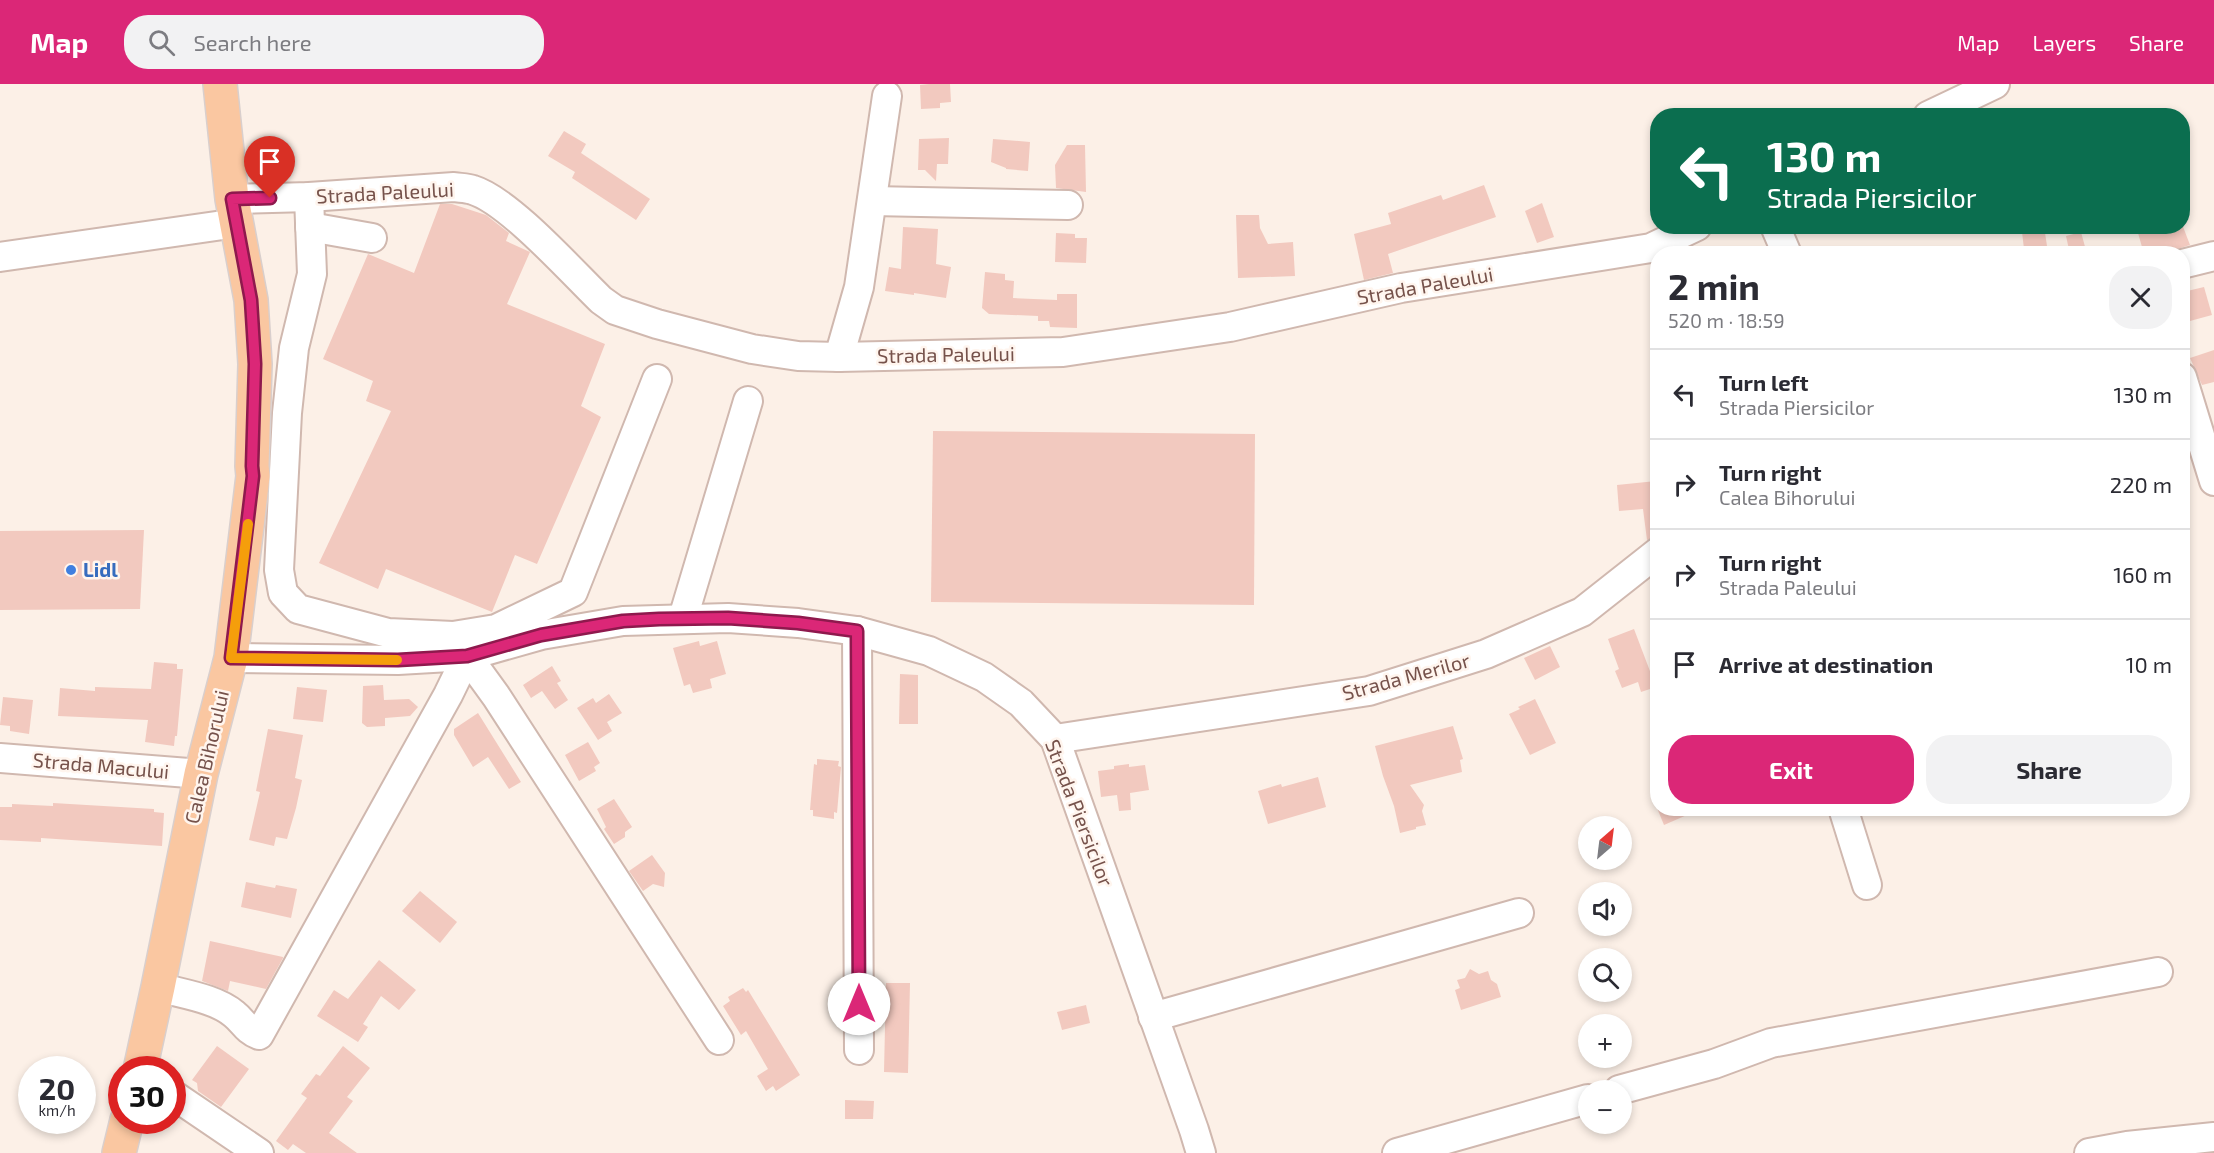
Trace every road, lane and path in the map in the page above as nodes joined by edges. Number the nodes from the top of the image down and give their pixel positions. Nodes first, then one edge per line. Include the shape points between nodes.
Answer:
1 (220, 84) edge
2 (1995, 84) edge
3 (887, 96) dead end
4 (1945, 108) edge
5 (309, 197) junction
6 (872, 201) junction
7 (1068, 206) dead end
8 (234, 211) junction
9 (310, 227) junction
10 (1680, 234) edge
11 (372, 238) dead end
12 (1655, 246) edge
13 (1650, 248) edge
14 (2214, 256) edge
15 (0, 257) edge
16 (2190, 262) edge
17 (839, 357) junction
18 (657, 379) dead end
19 (748, 401) dead end
20 (2190, 403) edge
21 (2214, 481) edge
22 (1650, 558) edge
23 (683, 618) junction
24 (857, 631) junction
25 (467, 656) junction
26 (231, 658) junction
27 (1054, 739) junction
28 (0, 758) edge
29 (201, 774) junction
30 (1845, 816) edge
31 (1867, 885) dead end
32 (1519, 913) dead end
33 (2158, 972) dead end
34 (158, 987) junction
35 (1153, 1017) junction
36 (719, 1040) dead end
37 (859, 1050) dead end
38 (143, 1056) edge
39 (1632, 1086) edge
40 (1578, 1102) edge
41 (186, 1103) edge
42 (124, 1134) edge
43 (2214, 1137) edge
44 (119, 1153) edge
45 (259, 1153) edge
46 (1201, 1153) edge
47 (1397, 1153) edge
48 (2089, 1153) edge

1 - 8 main road, Calea Bihorului
2 - 4 street
3 - 6 street
5 - 8 street, Strada Paleului
5 - 9 street
5 - 17 street, Strada Paleului via 454,187 473,190 496,202 615,310 752,349
6 - 7 street
6 - 17 street via 860,287
8 - 15 street, Strada Paleului
8 - 26 main road, Calea Bihorului via 251,300 255,364 253,476
9 - 11 street
9 - 18 street via 312,274 294,348 279,570 283,593 298,609 388,633 453,636 496,628 573,592
10 - 12 street, Strada Paleului
13 - 17 street, Strada Paleului via 1401,288 1230,327 1063,352
14 - 16 street
19 - 23 street
20 - 21 street
22 - 27 street, Strada Merilor via 1582,612 1486,654 1369,691
23 - 24 street, Strada Piersicilor via 798,623
23 - 25 street, Strada Piersicilor via 623,621 541,635
24 - 27 street, Strada Piersicilor via 929,651 984,677 1021,703
24 - 37 street
25 - 26 street, Strada Piersicilor via 398,660
25 - 34 street via 259,1035 216,1004
25 - 36 street
26 - 29 main road, Calea Bihorului
27 - 35 street, Strada Piersicilor
28 - 29 street, Strada Macului
29 - 34 main road, Calea Bihorului
30 - 31 street
32 - 35 street
33 - 39 street via 1771,1043 1714,1064
34 - 38 main road, Calea Bihorului
35 - 46 street, Strada Piersicilor
40 - 47 street
41 - 45 street
42 - 44 main road
43 - 48 street

